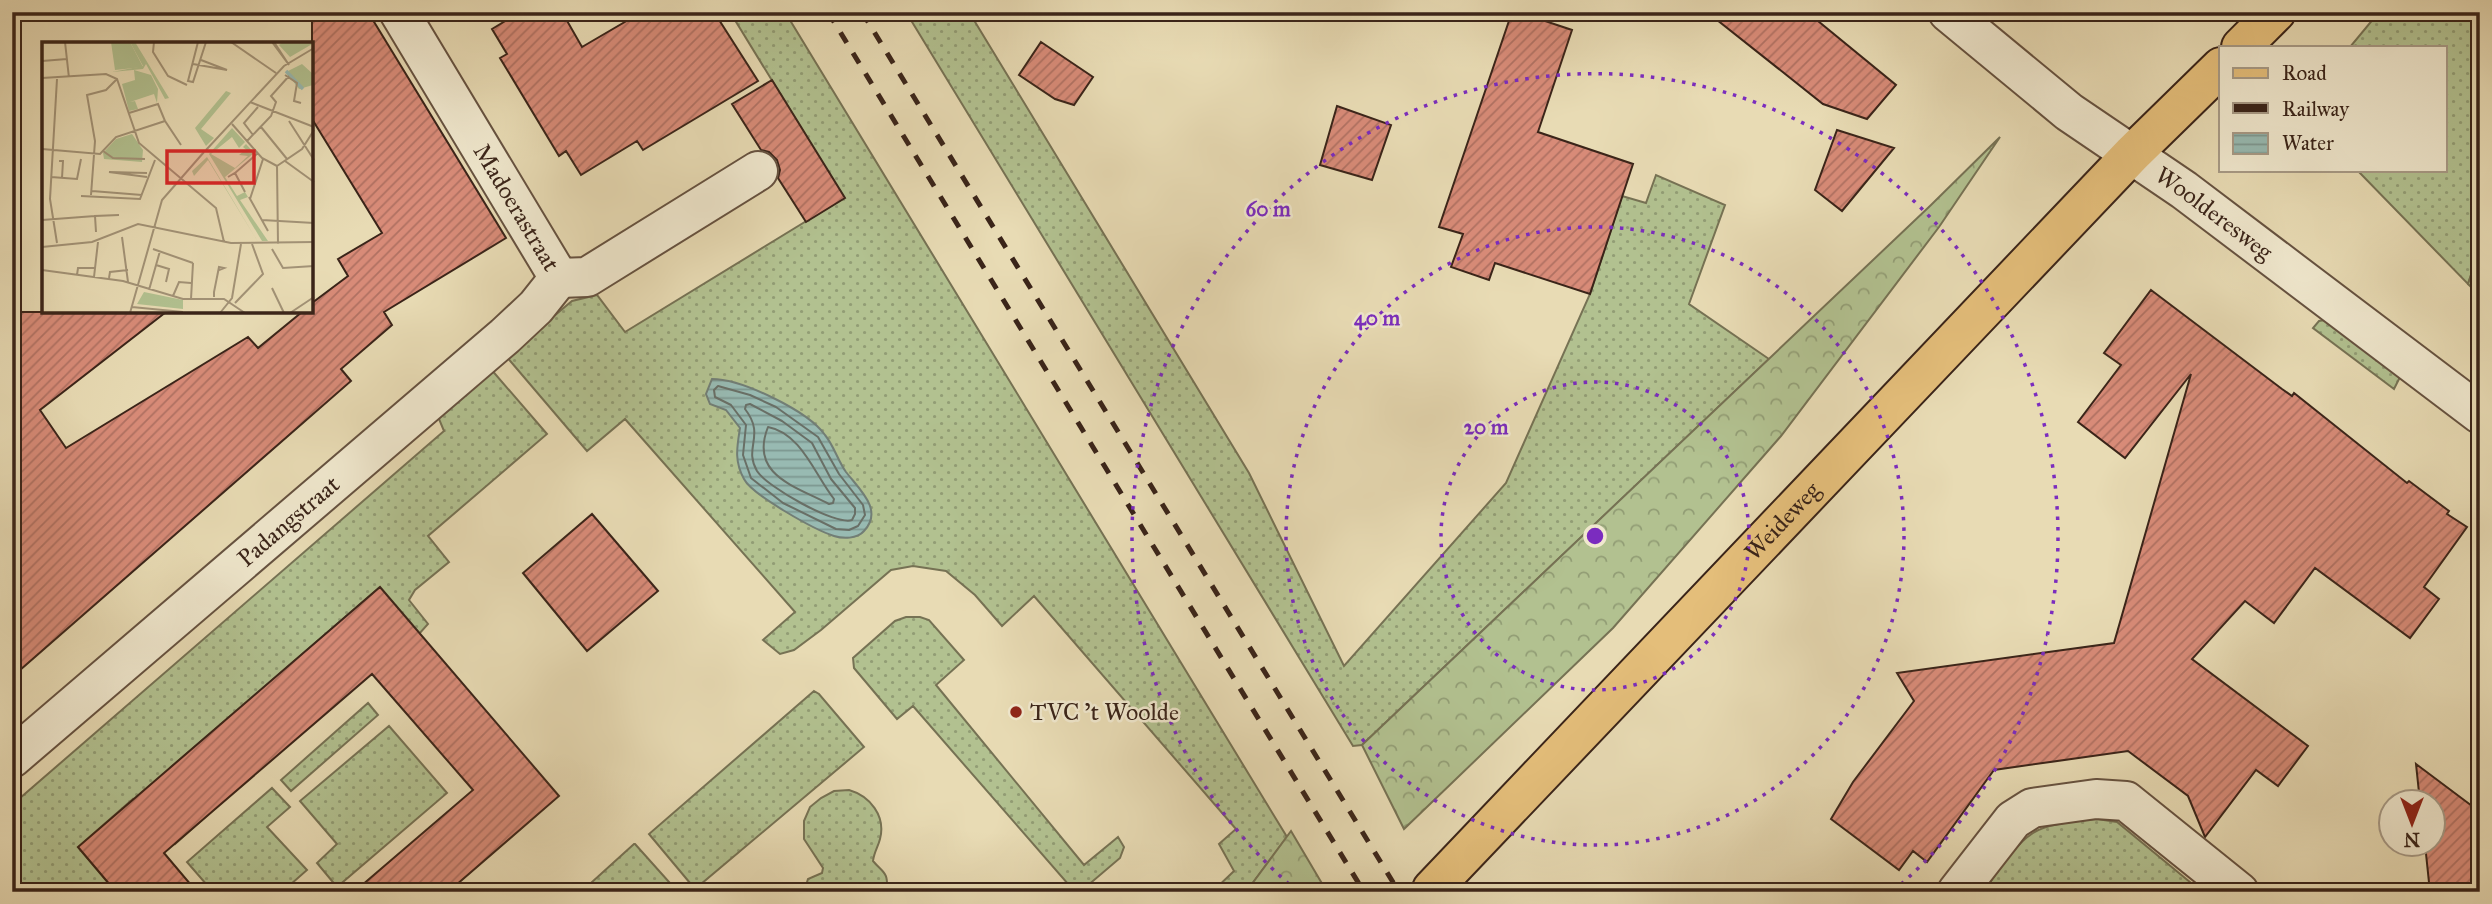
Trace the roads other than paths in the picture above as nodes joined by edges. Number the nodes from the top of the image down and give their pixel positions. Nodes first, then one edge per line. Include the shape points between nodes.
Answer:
1 (399, 12) edge
2 (1948, 12) edge
3 (2276, 12) edge
4 (2242, 46) edge
5 (2219, 69) edge
6 (2132, 154) junction
7 (758, 171) dead end
8 (559, 278) junction
9 (2480, 414) edge
10 (12, 758) edge
11 (1432, 889) dead end
12 (1957, 892) edge
13 (2239, 892) edge

1 - 8 street, Madoerastraat
2 - 6 street, Woolderesweg via 2069,112
3 - 4 main road
5 - 6 main road, Weideweg
6 - 9 street, Woolderesweg
6 - 11 main road, Weideweg
7 - 8 street, Madoerastraat via 587,276
8 - 10 street, Padangstraat via 537,307 505,336
12 - 13 street via 2012,820 2032,808 2111,799 2126,801

